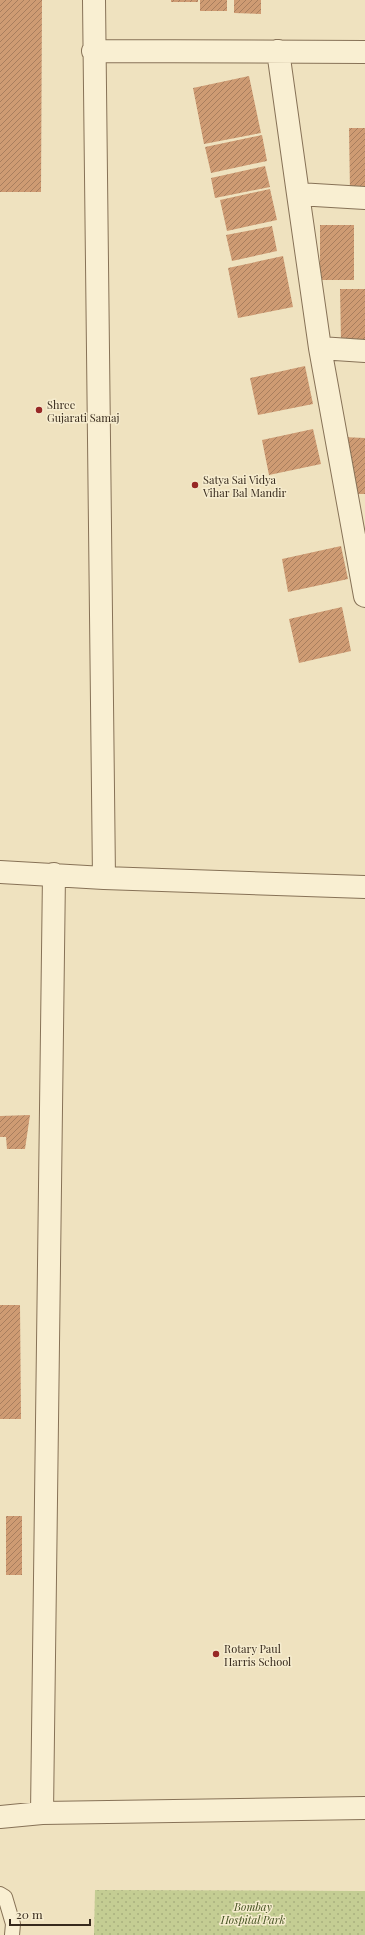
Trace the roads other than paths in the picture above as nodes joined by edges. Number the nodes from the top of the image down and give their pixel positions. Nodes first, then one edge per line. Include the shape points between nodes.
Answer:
1 (94, 0) edge
2 (93, 51) junction
3 (278, 51) junction
4 (365, 52) edge
5 (298, 194) junction
6 (365, 198) edge
7 (320, 348) junction
8 (365, 351) edge
9 (357, 500) edge
10 (365, 596) edge
11 (0, 872) edge
12 (54, 874) junction
13 (104, 878) junction
14 (365, 887) edge
15 (365, 1808) edge
16 (42, 1813) junction
17 (0, 1817) edge
18 (0, 1894) edge
19 (12, 1935) edge

1 - 2 street
2 - 3 street
2 - 13 street
3 - 4 street
3 - 5 street
5 - 6 street
5 - 7 street
7 - 8 street
7 - 9 street
9 - 10 street
11 - 12 street
12 - 13 street
12 - 16 street
13 - 14 street
15 - 16 street
16 - 17 street
18 - 19 lane via 5,1898 12,1924

